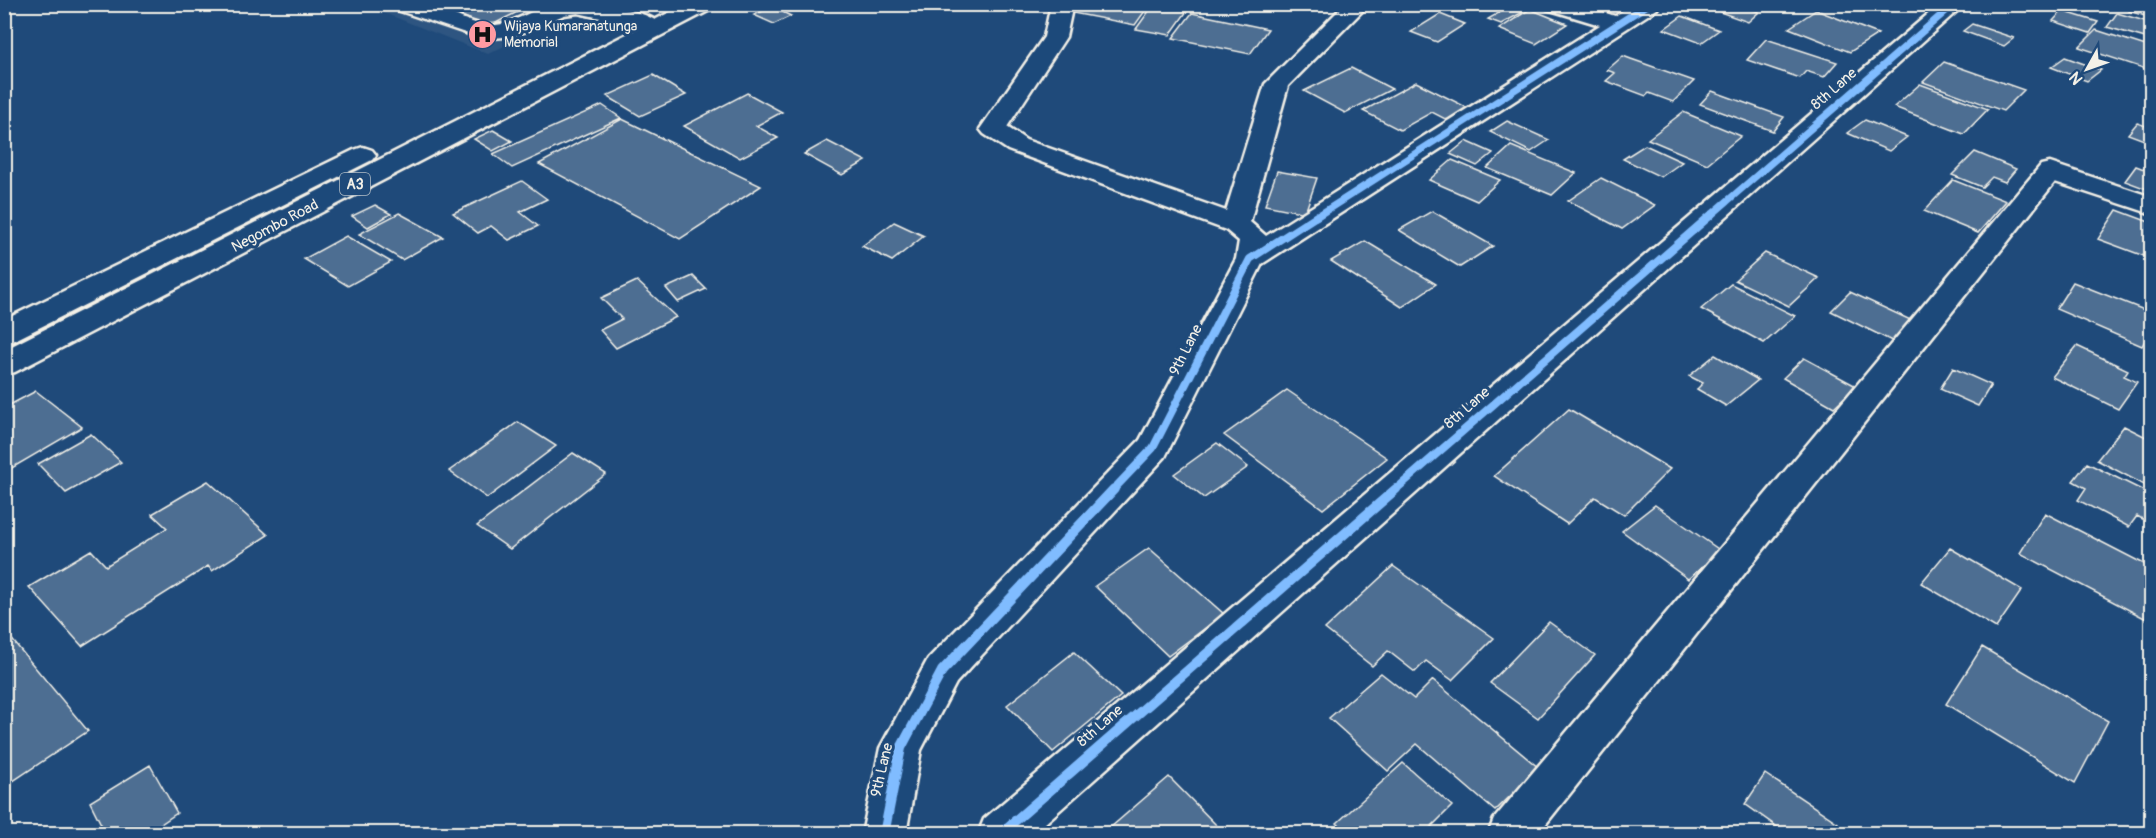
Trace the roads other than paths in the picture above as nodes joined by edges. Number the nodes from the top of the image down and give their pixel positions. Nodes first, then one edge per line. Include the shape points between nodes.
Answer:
1 (402, 4) edge
2 (664, 4) edge
3 (704, 4) edge
4 (1062, 4) edge
5 (1358, 4) edge
6 (1555, 4) edge
7 (1649, 4) edge
8 (1954, 4) edge
9 (644, 24) junction
10 (1618, 24) junction
11 (2151, 206) edge
12 (1236, 224) junction
13 (1250, 260) junction
14 (4, 333) edge
15 (4, 364) edge
16 (884, 834) edge
17 (999, 834) edge
18 (1510, 834) edge

1 - 9 main road via 494,33 578,6
2 - 9 main road, Negombo Road / A3
3 - 9 main road, Negombo Road / A3
4 - 12 main road via 1055,37 993,129 1017,145
5 - 12 main road via 1276,84
6 - 10 main road
7 - 10 main road, 9th Lane
8 - 17 main road, 8th Lane
9 - 14 main road, Negombo Road / A3
9 - 15 main road, Negombo Road / A3
10 - 13 main road, 9th Lane
11 - 18 main road via 2050,171
12 - 13 main road via 1254,239
13 - 16 main road, 9th Lane via 1152,448 942,671 901,748

